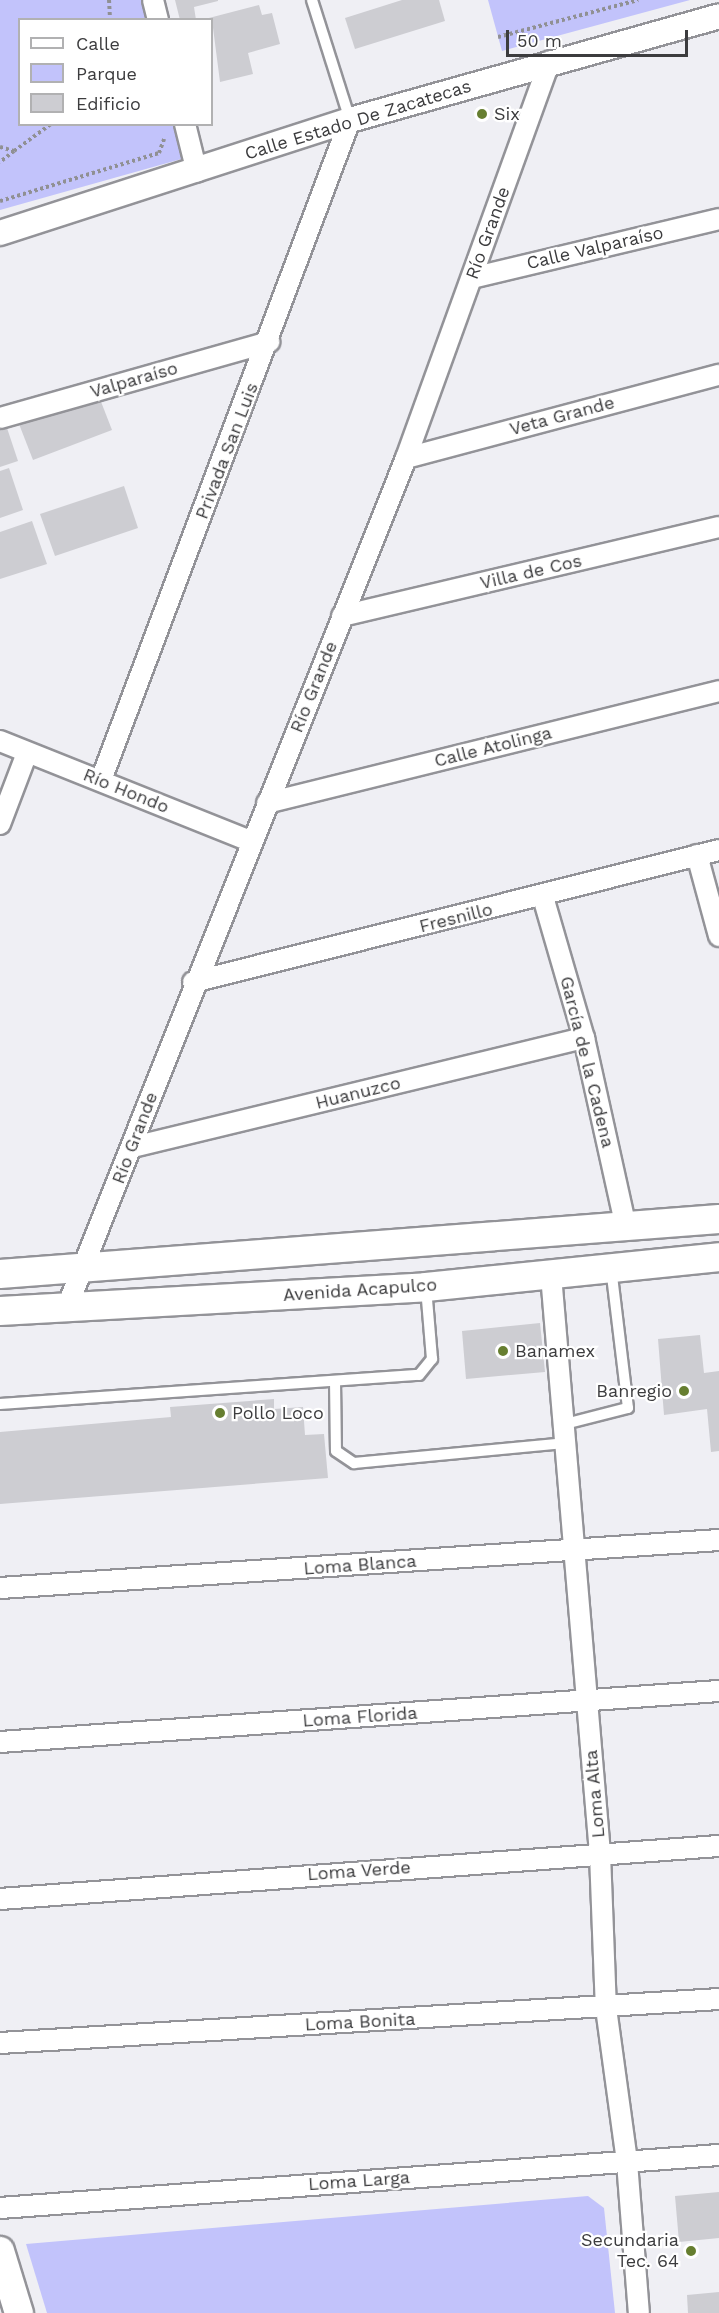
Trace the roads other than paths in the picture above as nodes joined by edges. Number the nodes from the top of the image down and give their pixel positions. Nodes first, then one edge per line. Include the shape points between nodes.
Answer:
1 (153, 0) edge
2 (312, 0) edge
3 (719, 16) edge
4 (158, 18) edge
5 (550, 61) junction
6 (350, 120) junction
7 (186, 126) edge
8 (197, 172) junction
9 (719, 219) edge
10 (0, 233) edge
11 (472, 278) junction
12 (269, 342) junction
13 (719, 375) edge
14 (0, 418) edge
15 (406, 458) junction
16 (719, 527) edge
17 (342, 616) junction
18 (719, 691) edge
19 (0, 741) edge
20 (27, 753) junction
21 (101, 780) junction
22 (267, 803) junction
23 (0, 824) edge
24 (252, 842) junction
25 (719, 850) edge
26 (697, 855) junction
27 (543, 897) junction
28 (719, 936) edge
29 (193, 982) junction
30 (584, 1038) junction
31 (133, 1147) junction
32 (719, 1219) edge
33 (626, 1228) junction
34 (719, 1257) edge
35 (85, 1263) junction
36 (610, 1268) junction
37 (0, 1274) edge
38 (551, 1275) junction
39 (426, 1287) junction
40 (67, 1307) junction
41 (0, 1311) edge
42 (334, 1380) junction
43 (0, 1404) edge
44 (566, 1434) junction
45 (719, 1540) edge
46 (577, 1551) junction
47 (0, 1588) edge
48 (719, 1691) edge
49 (587, 1701) junction
50 (0, 1742) edge
51 (719, 1846) edge
52 (600, 1854) junction
53 (0, 1899) edge
54 (719, 1999) edge
55 (606, 2008) junction
56 (0, 2043) edge
57 (719, 2155) edge
58 (627, 2162) junction
59 (0, 2208) edge
60 (0, 2251) edge
61 (19, 2313) edge
62 (639, 2313) edge

1 - 4 street
2 - 6 lane
3 - 5 street, Calle Estado De Zacatecas
5 - 6 street, Calle Estado De Zacatecas
5 - 11 street, Río Grande
6 - 8 street, Calle Estado De Zacatecas
6 - 12 street, Privada San Luis
7 - 8 street
8 - 10 street, Calle Estado De Zacatecas
9 - 11 street, Calle Valparaíso
11 - 15 street, Río Grande
12 - 14 street, Valparaíso
12 - 21 street, Privada San Luis
13 - 15 street, Veta Grande
15 - 17 street, Río Grande
16 - 17 street, Villa de Cos
17 - 22 street, Río Grande
18 - 22 street, Calle Atolinga
19 - 20 street, Río Hondo
20 - 21 street, Río Hondo
20 - 23 street
21 - 24 street, Río Hondo
22 - 24 street, Río Grande
24 - 29 street, Río Grande
25 - 26 street, Fresnillo
26 - 27 street, Fresnillo
26 - 28 street
27 - 29 street, Fresnillo
27 - 30 street, García de la Cadena
29 - 31 street, Río Grande
30 - 31 street, Huanuzco
30 - 33 street, García de la Cadena
31 - 35 street, Río Grande
32 - 33 main road
33 - 35 main road
34 - 36 main road, Avenida Acapulco
35 - 37 main road
35 - 40 street, Río Grande
36 - 38 main road, Avenida Acapulco
36 - 44 lane via 628,1408
38 - 39 main road, Avenida Acapulco
38 - 44 street, Loma Alta
39 - 40 main road, Avenida Acapulco
39 - 42 lane via 432,1359 426,1372
40 - 41 main road, Avenida Acapulco
42 - 43 lane
42 - 44 lane via 336,1451 354,1463
44 - 46 street, Loma Alta
45 - 46 street, Loma Blanca
46 - 47 street, Loma Blanca
46 - 49 street, Loma Alta
48 - 49 street, Loma Florida
49 - 50 street, Loma Florida
49 - 52 street, Loma Alta
51 - 52 street, Loma Verde
52 - 53 street, Loma Verde
52 - 55 street, Loma Alta
54 - 55 street, Loma Bonita
55 - 56 street, Loma Bonita
55 - 58 street, Loma Alta
57 - 58 street, Loma Larga
58 - 59 street, Loma Larga
58 - 62 street, Loma Alta
60 - 61 main road

